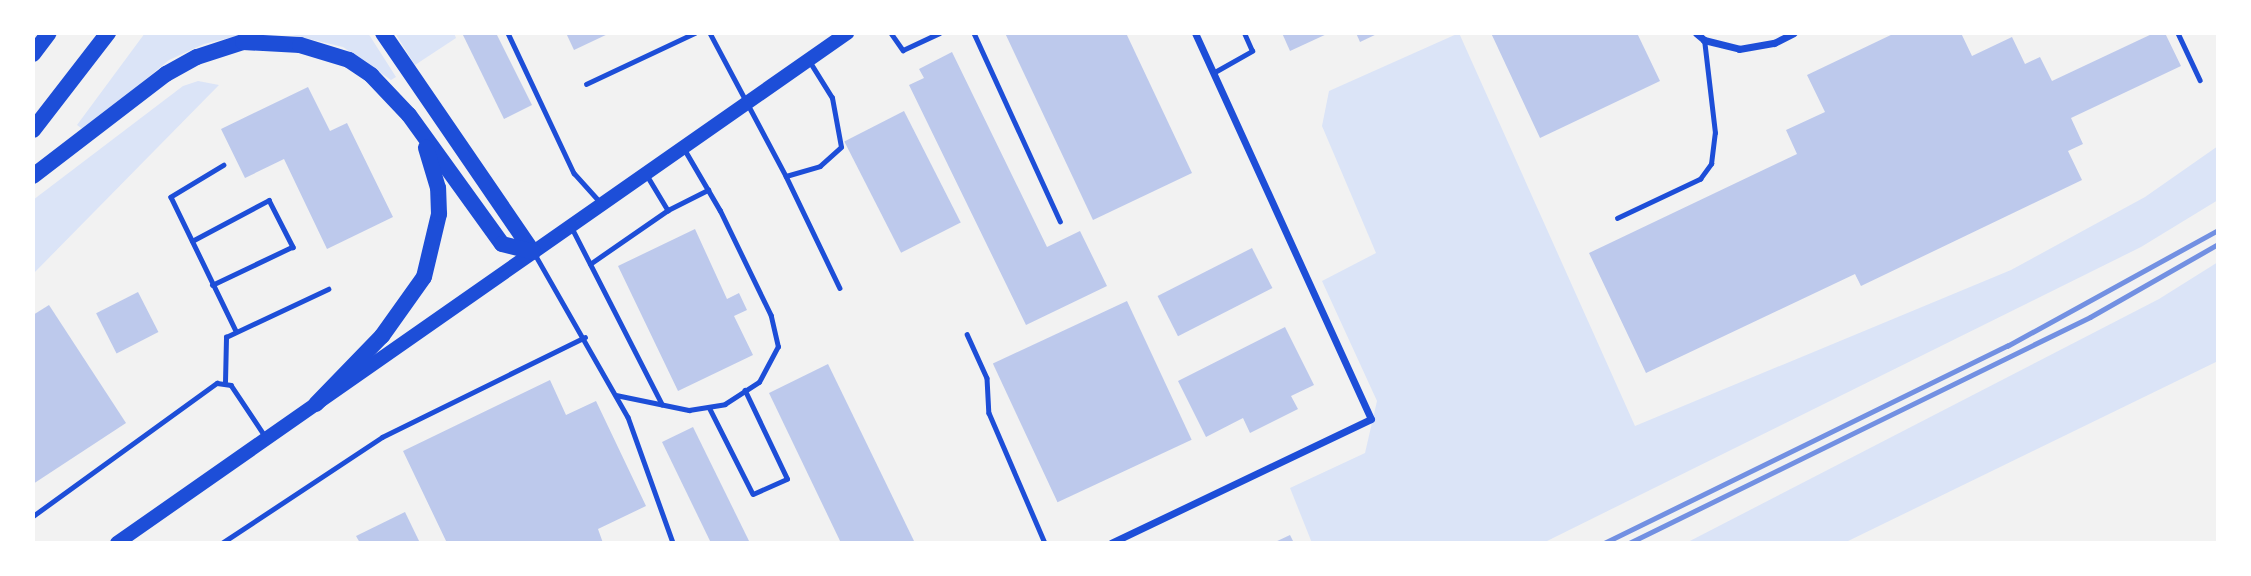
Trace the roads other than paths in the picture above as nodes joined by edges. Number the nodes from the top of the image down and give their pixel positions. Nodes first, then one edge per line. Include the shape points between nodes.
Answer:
1 (49, 33) edge
2 (108, 33) edge
3 (383, 33) edge
4 (508, 33) edge
5 (695, 33) edge
6 (710, 33) edge
7 (891, 33) edge
8 (939, 33) edge
9 (974, 33) edge
10 (1195, 33) edge
11 (1244, 33) edge
12 (1696, 33) edge
13 (1794, 33) edge
14 (2178, 33) edge
15 (845, 34) edge
16 (1704, 40) junction
17 (33, 54) edge
18 (808, 59) junction
19 (1213, 73) junction
20 (2200, 80) dead end
21 (586, 84) dead end
22 (746, 101) junction
23 (409, 115) junction
24 (33, 130) edge
25 (682, 147) junction
26 (224, 165) dead end
27 (645, 173) junction
28 (33, 176) edge
29 (786, 176) junction
30 (708, 190) junction
31 (602, 204) junction
32 (668, 210) junction
33 (1617, 218) dead end
34 (1060, 221) dead end
35 (571, 226) junction
36 (192, 241) junction
37 (533, 252) junction
38 (590, 264) junction
39 (214, 285) junction
40 (840, 288) dead end
41 (328, 289) dead end
42 (236, 331) junction
43 (967, 334) dead end
44 (585, 337) junction
45 (225, 382) junction
46 (745, 391) junction
47 (617, 395) junction
48 (316, 404) junction
49 (663, 405) junction
50 (709, 407) junction
51 (267, 439) junction
52 (33, 516) edge
53 (124, 541) edge
54 (222, 543) edge
55 (673, 543) edge
56 (1045, 543) edge
57 (1111, 543) edge

1 - 17 highway
2 - 24 highway
3 - 37 highway
4 - 31 lane via 574,173
5 - 21 lane
6 - 22 lane
7 - 8 lane via 904,50
9 - 34 lane
10 - 19 street
11 - 19 lane via 1252,51
12 - 16 street
13 - 16 street via 1774,43 1739,49
14 - 20 lane
15 - 18 main road
16 - 33 lane via 1715,132 1712,164 1700,179
18 - 22 main road
18 - 29 lane via 832,98 841,147 820,166
19 - 57 street via 1371,419
22 - 25 main road
22 - 29 lane
23 - 28 highway via 392,93 349,60 300,45 243,42 218,48 166,74
23 - 37 highway via 502,244
23 - 48 highway via 433,162 438,188 439,214 424,277 382,336
25 - 27 main road
25 - 30 lane
26 - 36 lane via 171,197
27 - 31 main road
27 - 32 lane
29 - 40 lane
30 - 32 lane
30 - 46 lane via 771,316 778,346 759,382
31 - 35 main road
32 - 38 lane
35 - 37 main road
35 - 38 lane
36 - 39 lane
36 - 39 lane via 269,200 293,247
37 - 44 lane
37 - 48 main road
38 - 49 lane
39 - 42 lane
41 - 42 lane
42 - 45 lane via 226,337
43 - 56 lane via 987,378 989,413
44 - 47 lane
44 - 54 lane via 382,437
45 - 51 lane via 237,391
45 - 52 lane via 210,387
46 - 50 lane via 725,404
46 - 50 lane via 787,479 765,489 753,494
47 - 49 lane
47 - 55 lane
48 - 51 main road
49 - 50 lane via 689,410
51 - 53 main road

